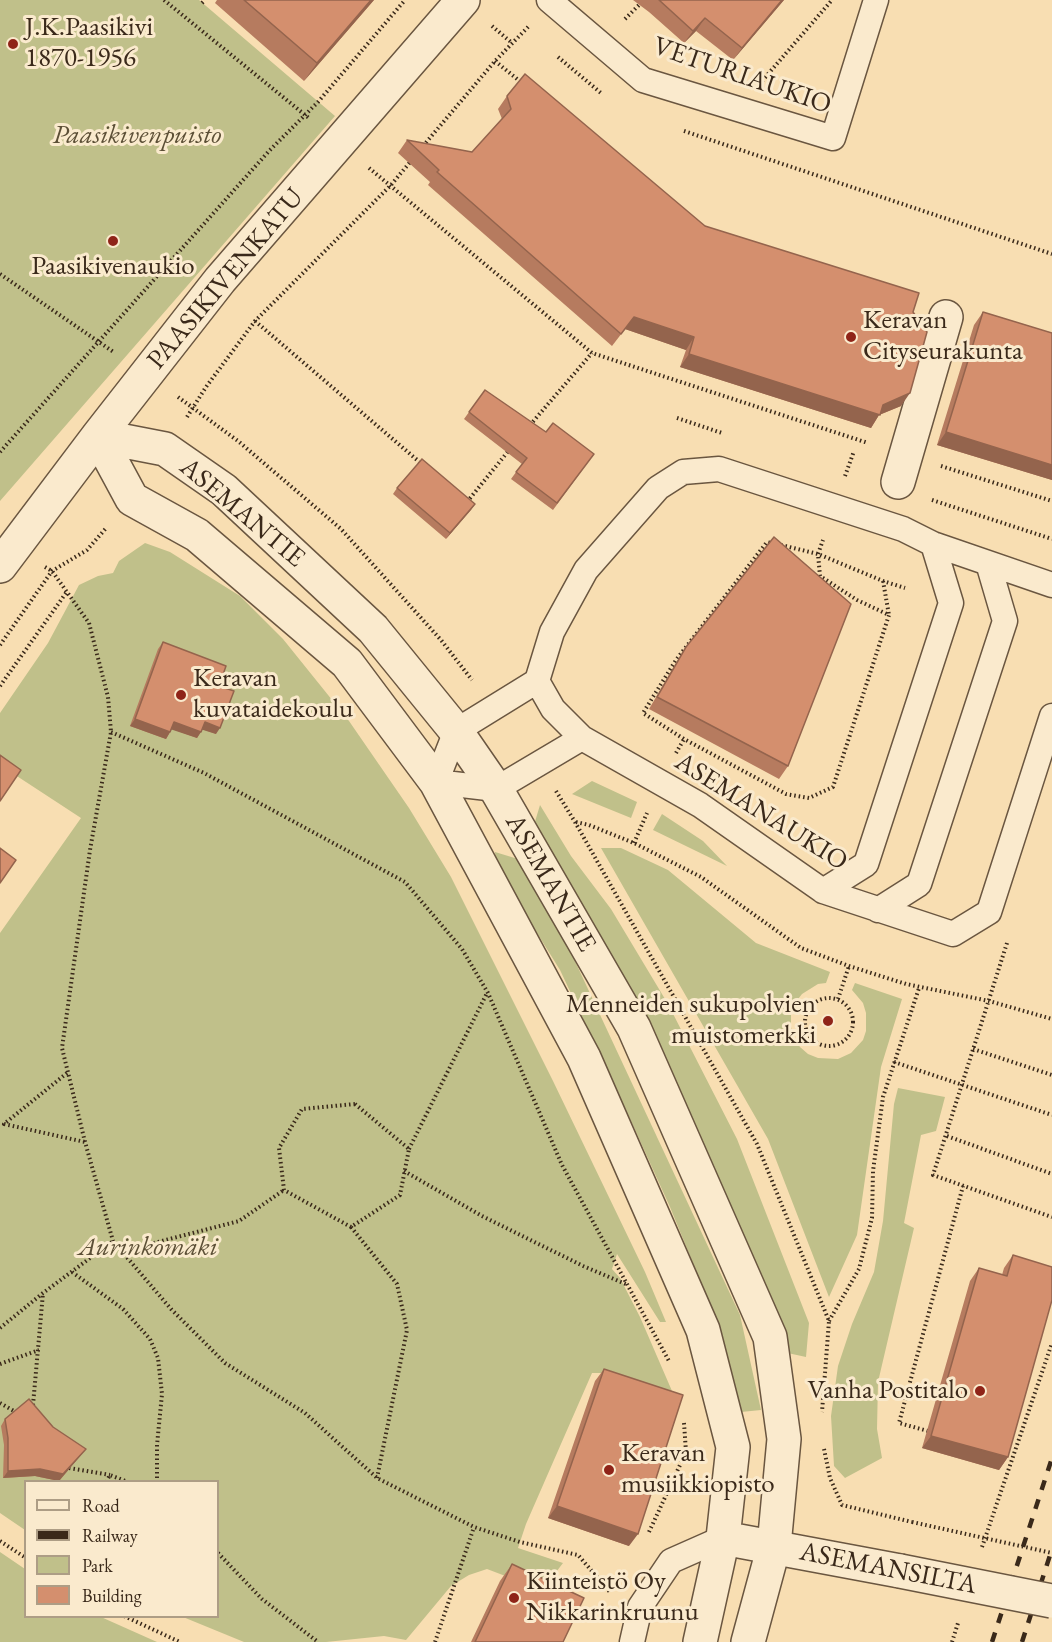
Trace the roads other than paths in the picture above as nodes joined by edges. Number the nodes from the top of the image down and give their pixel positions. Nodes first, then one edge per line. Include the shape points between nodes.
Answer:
1 (463, 0) edge
2 (550, 0) edge
3 (876, 0) edge
4 (946, 317) dead end
5 (98, 436) junction
6 (902, 468) road end
7 (933, 544) junction
8 (988, 563) junction
9 (0, 566) edge
10 (1052, 585) edge
11 (537, 681) junction
12 (1052, 716) edge
13 (456, 731) junction
14 (582, 738) junction
15 (436, 782) junction
16 (496, 789) junction
17 (823, 891) junction
18 (878, 910) junction
19 (723, 1538) junction
20 (774, 1546) junction
21 (1052, 1601) edge
22 (632, 1642) edge
23 (700, 1642) edge
24 (748, 1642) edge

1 - 5 street, PAASIKIVENKATU via 220,280
2 - 3 lane, VETURIAUKIO via 644,80 833,138
4 - 6 street
5 - 9 street, PAASIKIVENKATU
5 - 13 street, ASEMANTIE via 165,449 224,490 373,629
5 - 15 street, ASEMANTIE via 132,499 197,535 347,663
7 - 8 lane
7 - 11 lane via 903,529 719,469 683,472 658,488 586,570 552,632
7 - 17 lane via 951,603 866,864
8 - 10 lane
8 - 18 lane via 1005,621 920,884
11 - 13 lane
11 - 14 lane, ASEMANAUKIO via 553,709
12 - 18 lane, ASEMANAUKIO via 989,912 953,934
13 - 15 lane
13 - 16 street, ASEMANTIE
14 - 16 lane
14 - 17 lane, ASEMANAUKIO via 700,805
15 - 16 lane
15 - 19 street, ASEMANTIE via 584,1058 703,1330 733,1447
16 - 20 street, ASEMANTIE via 634,1028 770,1337 784,1439
17 - 18 lane, ASEMANAUKIO
19 - 20 street, ASEMANSILTA
19 - 22 lane via 670,1561 640,1607
19 - 23 street, ASEMANTIE
20 - 21 street, ASEMANSILTA, bridge
20 - 24 street, ASEMANTIE

